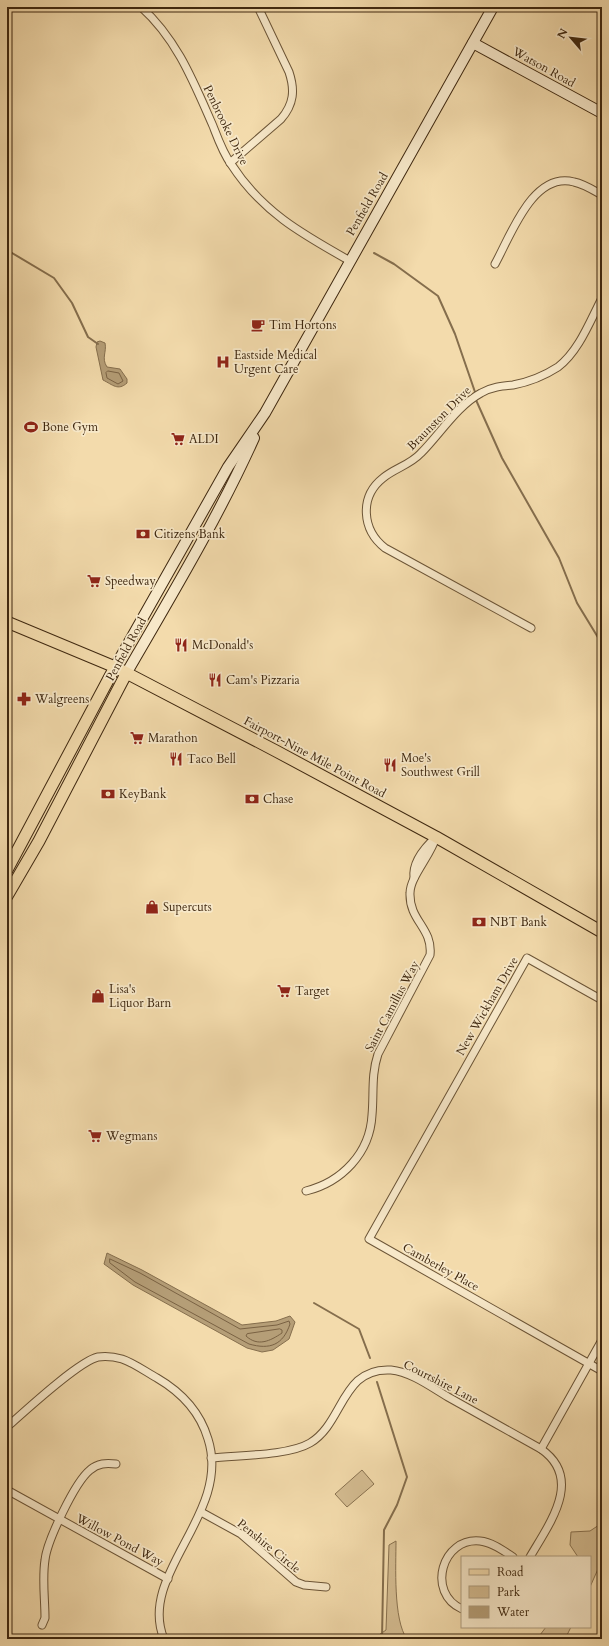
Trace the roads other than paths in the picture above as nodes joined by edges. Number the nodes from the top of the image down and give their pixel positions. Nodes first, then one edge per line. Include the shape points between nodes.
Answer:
1 (141, 7) edge
2 (258, 7) edge
3 (493, 7) edge
4 (473, 43) junction
5 (602, 113) edge
6 (230, 163) junction
7 (602, 195) edge
8 (350, 261) junction
9 (495, 264) dead end
10 (602, 298) edge
11 (264, 415) junction
12 (7, 622) edge
13 (531, 628) dead end
14 (115, 668) junction
15 (126, 674) junction
16 (436, 837) junction
17 (7, 870) edge
18 (7, 896) edge
19 (602, 932) edge
20 (602, 1000) edge
21 (424, 1139) joint
22 (306, 1191) dead end
23 (602, 1340) edge
24 (589, 1364) junction
25 (602, 1371) edge
26 (7, 1426) edge
27 (540, 1449) junction
28 (211, 1458) junction
29 (116, 1464) dead end
30 (7, 1490) edge
31 (201, 1512) junction
32 (60, 1520) junction
33 (512, 1556) edge
34 (531, 1556) edge
35 (168, 1579) junction
36 (326, 1587) dead end
37 (461, 1608) edge
38 (42, 1625) dead end
39 (164, 1639) edge

1 - 6 street, Penbrooke Drive via 159,25 177,50
2 - 6 street via 289,72 294,94 288,112
3 - 4 main road, Penfield Road
4 - 5 main road, Watson Road
4 - 8 main road, Penfield Road
6 - 8 street, Penbrooke Drive via 252,192 273,213 298,232
7 - 9 street via 565,180 542,188 528,204
8 - 11 main road, Penfield Road
10 - 13 street, Braunston Drive via 573,350 558,366 539,378 490,389 476,396 420,454 381,479 372,491 367,506 366,518 369,529 372,536 385,548
11 - 14 main road, Penfield Road via 228,467
11 - 15 main road, Penfield Road via 238,475
12 - 14 main road, Fairport-Nine Mile Point Road
14 - 15 main road, Fairport-Nine Mile Point Road
14 - 17 main road, Penfield Road
15 - 16 main road, Fairport-Nine Mile Point Road
15 - 18 main road, Penfield Road via 39,841
16 - 19 main road, Fairport-Nine Mile Point Road
16 - 22 street, Saint Camillus Way via 410,890 414,915 430,940 430,955 378,1054 372,1075 372,1116 364,1149 351,1166 335,1180
20 - 21 street, New Wickham Drive via 528,958
21 - 24 street, Camberley Place via 369,1239
23 - 24 street
24 - 25 street, Camberley Place
24 - 27 street
26 - 28 street via 81,1365 97,1357 123,1359 172,1387 185,1399 195,1412 208,1439
27 - 28 street, Courtshire Lane via 421,1382 401,1372 390,1370 368,1374 358,1379 350,1387 329,1424 310,1443 290,1451
27 - 34 street, Courtshire Lane via 555,1462 562,1490 555,1513
28 - 31 street via 212,1471
29 - 32 street via 97,1465 84,1476
30 - 32 street, Willow Pond Way
31 - 35 street
31 - 36 street, Penshire Circle via 241,1534 296,1582
32 - 35 street, Willow Pond Way
32 - 38 street via 47,1548 45,1618
33 - 37 street via 480,1541 463,1544 451,1553 444,1567 442,1584 450,1601
35 - 39 street, Willow Pond Way via 159,1601 158,1612

